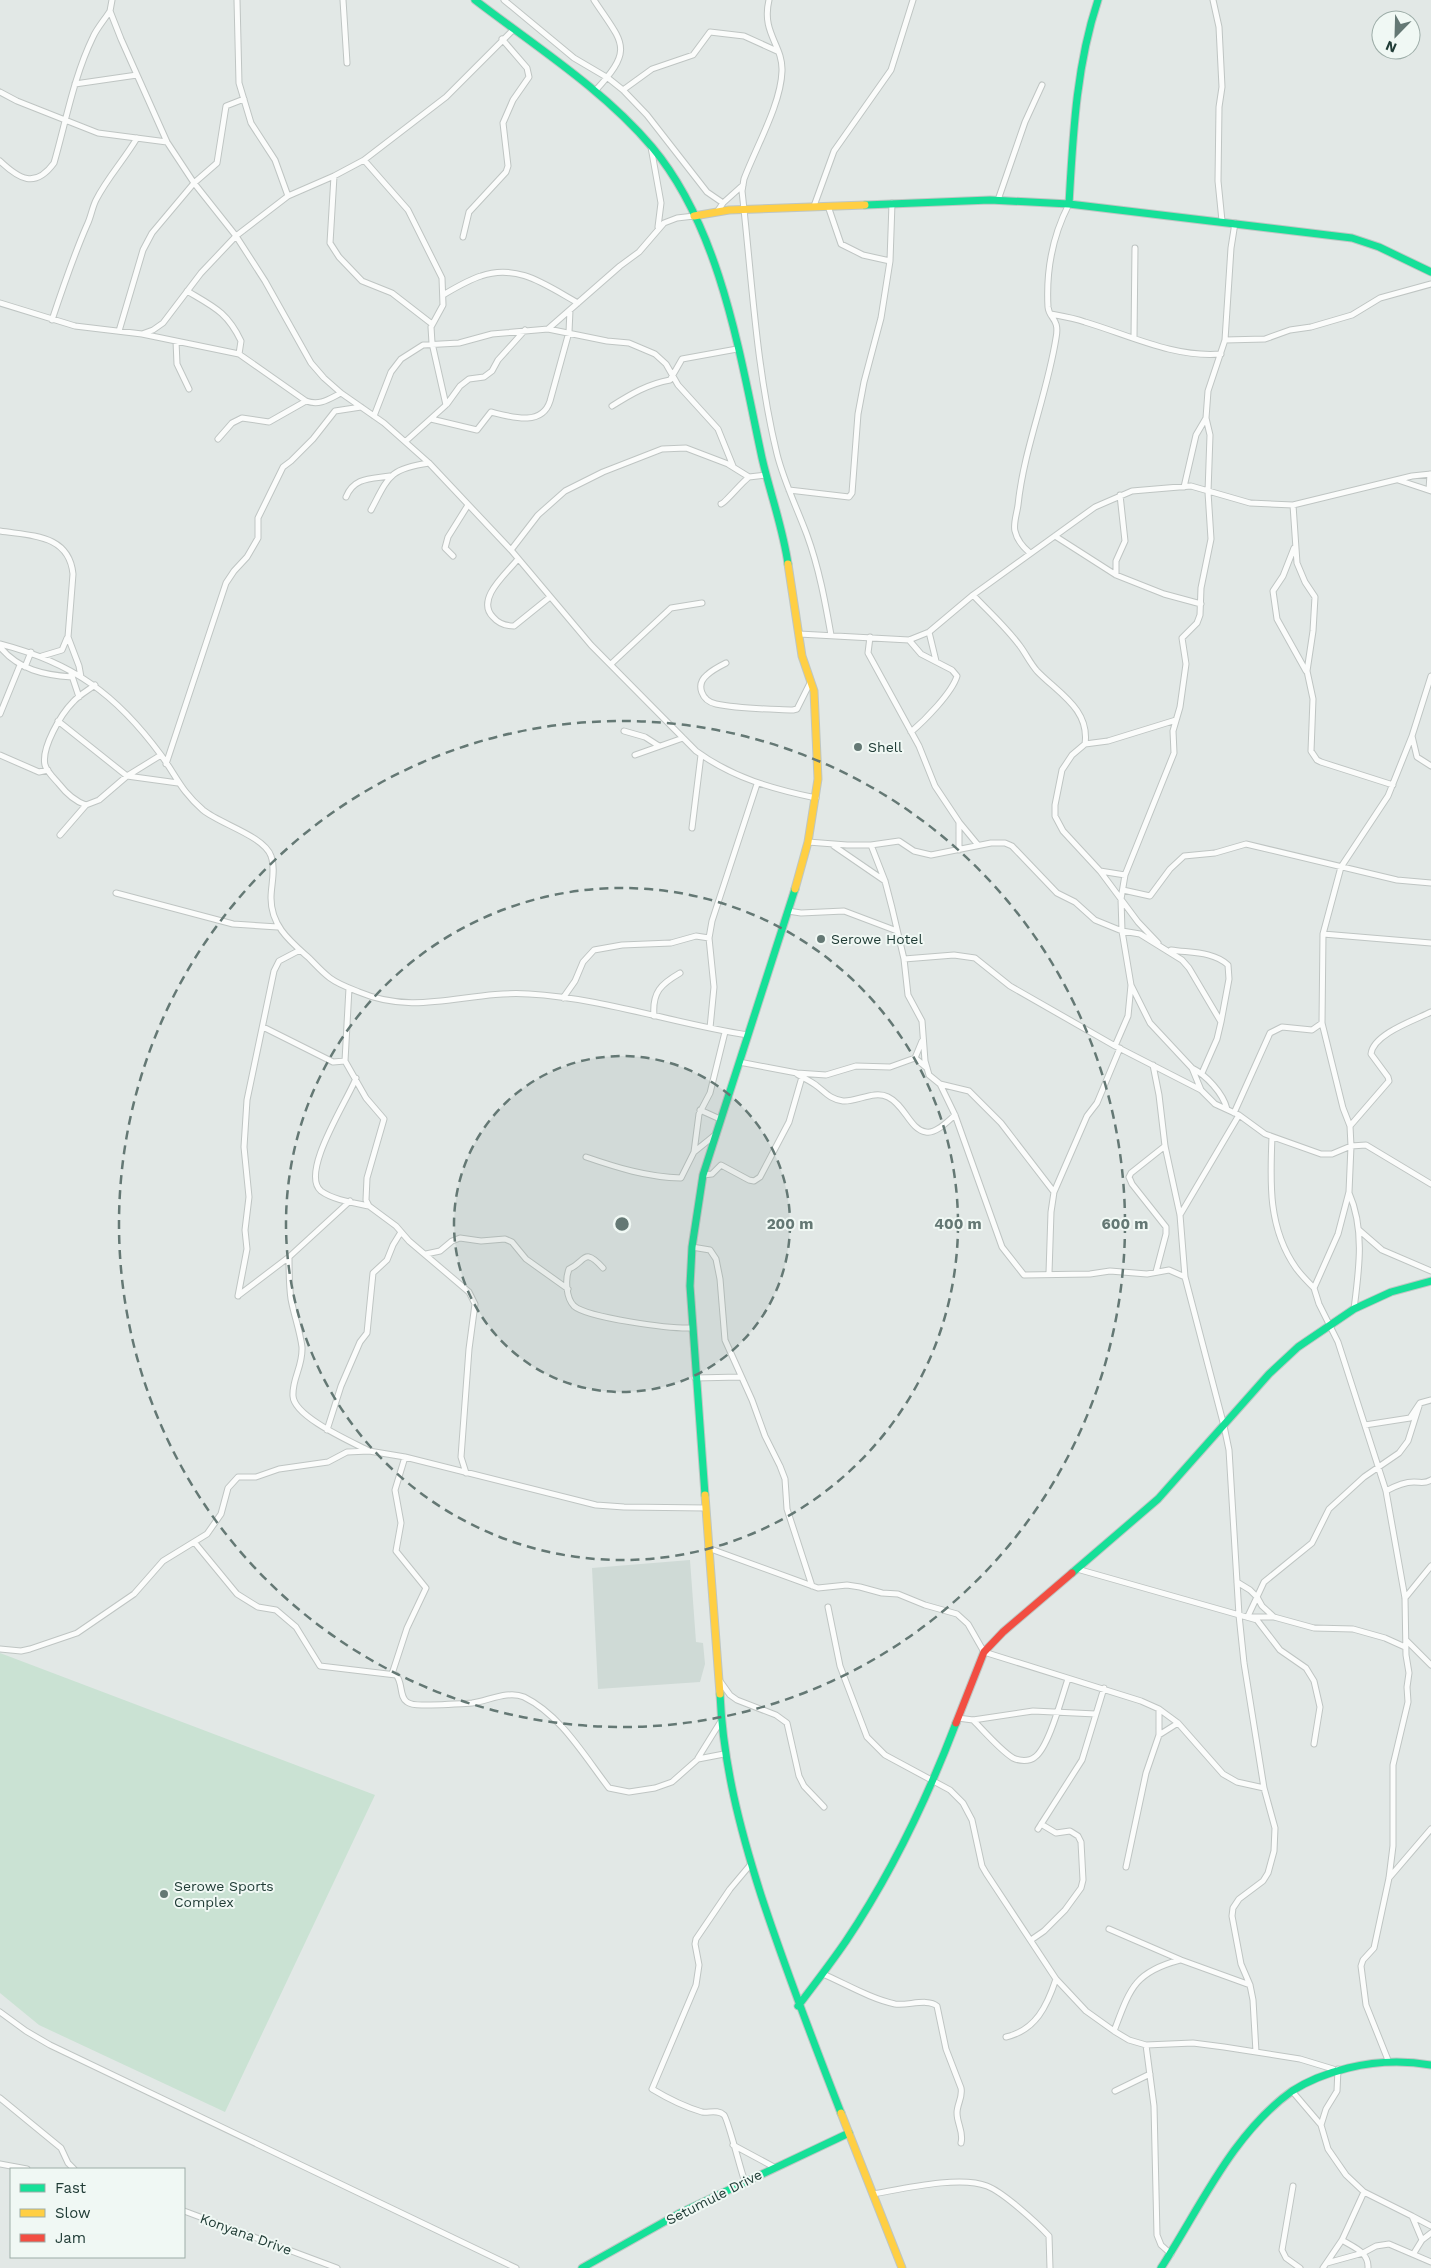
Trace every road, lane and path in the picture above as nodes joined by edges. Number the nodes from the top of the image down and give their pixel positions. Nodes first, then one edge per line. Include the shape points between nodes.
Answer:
1 (112, 0) edge
2 (237, 0) edge
3 (343, 0) edge
4 (475, 0) edge
5 (504, 0) edge
6 (594, 0) edge
7 (768, 0) edge
8 (914, 0) edge
9 (1098, 0) edge
10 (1213, 0) edge
11 (110, 11) junction
12 (514, 29) junction
13 (502, 39) junction
14 (777, 51) junction
15 (347, 63) dead end
16 (136, 74) junction
17 (608, 78) junction
18 (76, 84) junction
19 (1042, 85) dead end
20 (623, 90) junction
21 (595, 91) junction
22 (0, 92) edge
23 (244, 99) junction
24 (66, 122) junction
25 (137, 138) junction
26 (167, 142) junction
27 (651, 146) junction
28 (364, 160) junction
29 (0, 161) edge
30 (334, 176) junction
31 (194, 183) junction
32 (743, 185) junction
33 (288, 196) junction
34 (998, 200) junction
35 (723, 203) junction
36 (892, 203) junction
37 (1069, 204) junction
38 (814, 206) junction
39 (828, 206) junction
40 (745, 210) junction
41 (717, 212) junction
42 (694, 216) junction
43 (1222, 221) junction
44 (1235, 223) junction
45 (658, 228) junction
46 (236, 236) junction
47 (463, 237) dead end
48 (1135, 248) dead end
49 (890, 261) junction
50 (1431, 272) edge
51 (1431, 284) edge
52 (187, 291) junction
53 (443, 295) junction
54 (0, 303) edge
55 (578, 303) junction
56 (570, 310) junction
57 (1051, 314) junction
58 (52, 320) junction
59 (432, 324) junction
60 (526, 329) junction
61 (548, 329) junction
62 (119, 331) junction
63 (569, 332) junction
64 (142, 334) junction
65 (1134, 338) junction
66 (1225, 340) junction
67 (176, 341) junction
68 (432, 343) junction
69 (737, 349) junction
70 (239, 354) junction
71 (1221, 354) junction
72 (672, 377) junction
73 (189, 389) dead end
74 (341, 393) junction
75 (306, 401) junction
76 (446, 404) junction
77 (612, 406) dead end
78 (361, 407) junction
79 (374, 416) junction
80 (1206, 418) junction
81 (431, 419) junction
82 (218, 439) dead end
83 (406, 441) junction
84 (429, 463) junction
85 (732, 466) junction
86 (1431, 474) edge
87 (766, 475) junction
88 (390, 476) junction
89 (749, 477) junction
90 (1398, 480) junction
91 (1184, 486) junction
92 (789, 490) junction
93 (1430, 490) edge
94 (1208, 492) junction
95 (346, 496) dead end
96 (1120, 496) junction
97 (721, 504) dead end
98 (468, 505) junction
99 (1293, 505) junction
100 (371, 510) dead end
101 (0, 531) edge
102 (1055, 536) junction
103 (1295, 545) junction
104 (511, 550) junction
105 (1030, 553) junction
106 (454, 556) dead end
107 (518, 559) junction
108 (1116, 575) junction
109 (973, 594) junction
110 (550, 598) junction
111 (702, 603) dead end
112 (1201, 604) junction
113 (929, 632) junction
114 (799, 634) junction
115 (831, 635) junction
116 (68, 637) junction
117 (870, 637) junction
118 (909, 640) junction
119 (0, 646) edge
120 (31, 652) junction
121 (41, 656) junction
122 (936, 661) junction
123 (726, 663) dead end
124 (611, 664) junction
125 (23, 666) junction
126 (69, 670) junction
127 (1307, 672) junction
128 (72, 676) junction
129 (1431, 676) edge
130 (81, 677) junction
131 (810, 683) junction
132 (95, 685) junction
133 (79, 697) junction
134 (0, 714) edge
135 (1176, 720) junction
136 (58, 721) junction
137 (624, 731) dead end
138 (911, 732) junction
139 (1412, 736) junction
140 (683, 738) junction
141 (1086, 744) junction
142 (659, 746) junction
143 (635, 754) dead end
144 (701, 754) junction
145 (0, 755) edge
146 (161, 755) junction
147 (166, 764) junction
148 (1431, 766) edge
149 (48, 770) junction
150 (127, 776) junction
151 (178, 782) junction
152 (757, 784) junction
153 (1393, 785) junction
154 (816, 798) junction
155 (86, 805) junction
156 (959, 822) junction
157 (692, 828) dead end
158 (60, 835) dead end
159 (808, 842) junction
160 (833, 844) junction
161 (871, 845) junction
162 (978, 845) junction
163 (958, 850) junction
164 (1341, 867) junction
165 (1100, 871) junction
166 (1125, 875) junction
167 (885, 881) junction
168 (1431, 883) edge
169 (1123, 890) junction
170 (116, 893) dead end
171 (1121, 899) junction
172 (788, 911) junction
173 (278, 928) junction
174 (897, 931) junction
175 (1122, 931) junction
176 (1324, 934) junction
177 (709, 938) junction
178 (1431, 943) edge
179 (1160, 945) junction
180 (1166, 949) junction
181 (300, 950) junction
182 (904, 959) junction
183 (680, 972) dead end
184 (1131, 985) junction
185 (349, 988) junction
186 (563, 998) junction
187 (1431, 1012) edge
188 (654, 1016) junction
189 (1222, 1022) junction
190 (1322, 1023) junction
191 (263, 1027) junction
192 (710, 1028) junction
193 (725, 1032) junction
194 (748, 1035) junction
195 (923, 1039) junction
196 (1118, 1047) junction
197 (915, 1058) junction
198 (345, 1061) junction
199 (739, 1062) junction
200 (1153, 1065) junction
201 (1192, 1068) junction
202 (927, 1069) junction
203 (797, 1073) junction
204 (1202, 1073) junction
205 (802, 1077) junction
206 (356, 1078) junction
207 (940, 1084) junction
208 (1201, 1090) junction
209 (1227, 1109) junction
210 (700, 1110) junction
211 (1237, 1114) junction
212 (955, 1115) junction
213 (720, 1120) junction
214 (1350, 1126) junction
215 (715, 1135) junction
216 (1272, 1137) junction
217 (1166, 1146) junction
218 (1351, 1146) junction
219 (694, 1152) junction
220 (586, 1157) dead end
221 (703, 1175) junction
222 (1431, 1184) edge
223 (1054, 1192) junction
224 (1348, 1192) junction
225 (350, 1201) junction
226 (369, 1206) junction
227 (1180, 1216) junction
228 (1359, 1230) junction
229 (401, 1232) junction
230 (692, 1247) junction
231 (426, 1254) junction
232 (289, 1256) junction
233 (603, 1268) dead end
234 (1431, 1271) edge
235 (1156, 1272) junction
236 (1049, 1273) junction
237 (1185, 1277) junction
238 (1431, 1281) edge
239 (1314, 1288) junction
240 (568, 1289) junction
241 (1354, 1308) junction
242 (1331, 1324) junction
243 (692, 1328) junction
244 (740, 1377) junction
245 (694, 1378) junction
246 (1431, 1400) edge
247 (1420, 1403) junction
248 (1365, 1425) junction
249 (1224, 1426) junction
250 (327, 1430) junction
251 (369, 1451) junction
252 (405, 1457) junction
253 (1378, 1467) junction
254 (466, 1473) junction
255 (1431, 1480) edge
256 (1386, 1491) junction
257 (706, 1508) junction
258 (195, 1543) junction
259 (708, 1548) junction
260 (1431, 1566) edge
261 (1077, 1569) junction
262 (1237, 1582) junction
263 (812, 1586) junction
264 (1257, 1597) junction
265 (1405, 1598) junction
266 (828, 1607) dead end
267 (1239, 1615) junction
268 (1249, 1616) junction
269 (1274, 1617) junction
270 (1406, 1639) junction
271 (1405, 1646) junction
272 (0, 1649) edge
273 (984, 1652) junction
274 (1431, 1665) edge
275 (392, 1674) junction
276 (1068, 1679) junction
277 (720, 1681) junction
278 (1104, 1688) junction
279 (1159, 1710) junction
280 (1058, 1711) junction
281 (1096, 1714) junction
282 (958, 1718) junction
283 (721, 1720) junction
284 (973, 1720) junction
285 (1178, 1723) junction
286 (1159, 1734) junction
287 (1314, 1744) dead end
288 (724, 1754) junction
289 (698, 1759) junction
290 (934, 1781) junction
291 (1264, 1788) junction
292 (824, 1807) dead end
293 (1041, 1824) junction
294 (1038, 1829) dead end
295 (1431, 1829) edge
296 (751, 1864) junction
297 (1126, 1867) dead end
298 (1389, 1878) junction
299 (1109, 1928) dead end
300 (1031, 1940) junction
301 (1181, 1960) junction
302 (823, 1974) junction
303 (1056, 1980) junction
304 (1250, 1985) junction
305 (798, 2006) junction
306 (0, 2012) edge
307 (1114, 2031) junction
308 (1006, 2037) dead end
309 (1146, 2045) junction
310 (1256, 2052) junction
311 (1388, 2060) junction
312 (1431, 2065) edge
313 (1335, 2069) junction
314 (1150, 2074) junction
315 (1115, 2091) dead end
316 (1292, 2091) junction
317 (0, 2098) edge
318 (1321, 2125) junction
319 (849, 2133) junction
320 (961, 2143) dead end
321 (733, 2145) junction
322 (0, 2164) edge
323 (774, 2167) junction
324 (22, 2168) edge
325 (73, 2168) edge
326 (745, 2182) junction
327 (1293, 2186) dead end
328 (1364, 2192) junction
329 (873, 2194) junction
330 (185, 2211) edge
331 (1412, 2216) junction
332 (1431, 2226) edge
333 (1431, 2233) edge
334 (1342, 2240) junction
335 (1422, 2240) junction
336 (1363, 2253) junction
337 (1414, 2253) junction
338 (1172, 2254) junction
339 (1431, 2262) edge
340 (1325, 2266) edge
341 (336, 2268) edge
342 (516, 2268) edge
343 (582, 2268) edge
344 (902, 2268) edge
345 (1050, 2268) edge
346 (1161, 2268) edge
347 (1300, 2268) edge
348 (1368, 2268) edge

1 - 11 street
2 - 23 street via 238,71
3 - 15 street
4 - 12 street
5 - 17 street via 574,58
6 - 17 street via 621,41 619,58
7 - 14 street via 767,21
8 - 38 street via 891,70 834,151
9 - 37 street via 1083,54
10 - 43 street via 1220,33 1222,87 1218,181
11 - 16 street
11 - 18 street via 93,35
12 - 13 street
12 - 21 street
13 - 28 street via 446,97
13 - 47 street via 527,68 529,77 505,116 506,172 469,212
14 - 20 street via 744,36 710,32 693,55 652,69
14 - 32 street via 782,64 780,91
16 - 18 street
16 - 26 street
17 - 20 street
17 - 21 street
18 - 24 street
19 - 34 street via 1025,122
20 - 35 street via 647,115 707,192
21 - 27 street
22 - 24 street
23 - 31 street via 226,106 218,160
23 - 33 street via 251,124 275,160
24 - 25 street via 98,132
24 - 29 street via 54,163 38,178 24,178
25 - 26 street
25 - 58 street via 104,185 93,207
26 - 31 street
27 - 42 street
27 - 45 street via 661,203
28 - 30 street
28 - 53 street via 408,210 442,278
30 - 33 street
30 - 59 street via 330,242 334,251 362,280 392,293
31 - 46 street
31 - 62 street via 147,241
32 - 35 street
32 - 40 street
33 - 46 street
34 - 36 street
34 - 37 street
35 - 41 street
36 - 39 street
36 - 49 street
37 - 43 street
37 - 57 street via 1057,228 1049,267 1048,306
38 - 39 street
38 - 40 street
39 - 49 street via 840,244 863,255
40 - 41 street
40 - 92 street via 761,367 776,452
41 - 42 street
42 - 45 street via 670,220
42 - 69 street via 719,273
43 - 44 street
44 - 50 street via 1352,238
44 - 66 street
45 - 55 street via 646,246
46 - 52 street
46 - 74 street via 311,363
48 - 65 street
49 - 92 street via 858,414 850,496
51 - 66 street via 1380,298 1352,315 1312,327 1290,330 1265,339
52 - 64 street via 163,323
52 - 70 street via 227,317 241,340
53 - 55 street via 481,276 516,272
53 - 59 street via 442,308
54 - 58 street
55 - 56 street
56 - 61 street
56 - 63 street
57 - 65 street
57 - 105 street via 1058,328 1057,337 1048,382 1023,467 1015,530 1023,547
58 - 62 street
59 - 68 street
60 - 61 street
60 - 68 street via 460,343
60 - 76 street via 492,371 469,379
61 - 63 street
62 - 64 street
63 - 72 street via 639,346 661,360
63 - 81 street via 548,408 540,415 522,418 492,412 477,430
64 - 67 street
65 - 71 street via 1192,354
66 - 71 street
67 - 70 street
67 - 73 street via 177,364
68 - 76 street
68 - 79 street via 401,359 391,372
69 - 72 street via 682,359
69 - 87 street
70 - 75 street
71 - 80 street via 1208,391
72 - 77 street via 638,390
72 - 85 street via 718,429
74 - 75 street via 320,404
74 - 78 street
75 - 82 street via 269,422 242,418 232,423
76 - 81 street
78 - 79 street
78 - 147 street via 335,411 313,439 283,467 276,479 258,518 258,538 226,583
79 - 83 street
80 - 91 street via 1196,435
80 - 94 street via 1210,435
81 - 83 street
83 - 84 street
84 - 88 street via 406,467
84 - 98 street
85 - 89 street
85 - 104 street via 681,448 662,449 638,458 565,491 538,515
86 - 90 street
86 - 93 street
87 - 89 street
87 - 114 street via 787,555
88 - 95 street via 359,481 350,486
88 - 100 street
89 - 97 street
90 - 93 street
90 - 99 street
91 - 94 street
91 - 96 street via 1146,489
92 - 115 street via 818,567
94 - 99 street via 1250,503
94 - 112 street via 1211,538
96 - 102 street via 1095,507
96 - 108 street via 1125,541 1116,561
98 - 104 street
98 - 106 street via 446,541 445,548
99 - 103 street
101 - 116 street via 48,539 68,555 73,574
102 - 105 street
102 - 108 street
103 - 127 street via 1297,563 1315,597
103 - 127 street via 1283,576 1273,591 1277,619
104 - 107 street
105 - 109 street
107 - 110 street
107 - 110 street via 491,592 486,607 492,617 500,623 514,626
108 - 112 street
109 - 113 street
109 - 141 street via 1037,670 1072,703 1086,728
110 - 124 street
111 - 124 street via 671,608
112 - 135 street via 1197,623 1182,638 1186,664
113 - 118 street
113 - 122 street
114 - 115 street
114 - 131 street
115 - 117 street
116 - 121 street via 62,650
116 - 130 street
117 - 118 street
117 - 138 street via 868,653
118 - 122 street via 921,654
119 - 120 street
119 - 125 street
120 - 121 street
120 - 125 street
121 - 126 street
122 - 138 street via 954,672 956,679
123 - 131 street via 702,680 700,688 703,695 714,704 793,710 797,709
124 - 140 street
125 - 128 street via 45,674
125 - 134 street
126 - 128 street
126 - 130 street
127 - 153 street via 1314,699 1311,751 1314,757
128 - 133 street
129 - 139 street
130 - 132 street
131 - 154 street via 817,719
132 - 133 street
132 - 146 street via 127,714
133 - 136 street
135 - 141 street via 1108,741
135 - 166 street via 1172,760
136 - 149 street via 47,747
136 - 150 street
137 - 142 street via 645,737
138 - 156 street via 939,793
139 - 148 street via 1417,757
139 - 153 street
140 - 142 street
140 - 144 street
141 - 165 street via 1072,755 1062,770 1056,816 1063,831
142 - 143 street
144 - 152 street
144 - 157 street
145 - 149 street via 40,772
146 - 147 street
146 - 150 street
147 - 151 street
149 - 155 street via 65,792
150 - 151 street
150 - 155 street via 99,800
151 - 173 street via 206,812 264,846 272,857 271,899
152 - 154 street
152 - 177 street
153 - 164 street
154 - 159 street
155 - 158 street
156 - 162 street
156 - 163 street
159 - 160 street
159 - 172 street
160 - 161 street
160 - 167 street
161 - 163 street via 899,841 914,851 931,855
161 - 167 street
162 - 163 street
162 - 175 street via 1001,842 1012,846 1057,893 1075,902 1095,920
164 - 168 street via 1397,880
164 - 169 street via 1246,844 1215,853 1184,856 1170,868 1150,896
164 - 176 street
165 - 166 street
165 - 171 street
166 - 169 street
167 - 174 street
169 - 171 street
170 - 173 street via 233,924
171 - 175 street
171 - 179 street
172 - 174 street via 844,912
172 - 194 street
173 - 181 street
174 - 182 street
175 - 179 street via 1136,933
175 - 184 street
176 - 178 street
176 - 190 street
177 - 186 street via 696,936 671,943 594,950 583,962
177 - 192 street via 714,987
179 - 180 street
180 - 189 street via 1189,968
180 - 189 street via 1210,954 1228,965 1230,979
181 - 185 street via 330,978
181 - 191 street via 285,956 276,965
182 - 195 street via 908,995 922,1021
182 - 196 street via 954,954 975,958 1001,980
183 - 188 street via 659,987
184 - 196 street via 1128,1016
184 - 201 street via 1150,1023
185 - 186 street via 391,1002 412,1004 477,995 529,994
185 - 198 street
186 - 188 street
187 - 214 street via 1395,1029 1374,1045 1372,1054 1389,1081
188 - 192 street
189 - 204 street
190 - 211 street via 1312,1030 1282,1027 1270,1033
190 - 214 street
191 - 198 street via 333,1062
191 - 232 street via 245,1116 244,1147 249,1197 245,1230 247,1248 238,1296
192 - 193 street
193 - 194 street
193 - 210 street via 710,1093
194 - 199 street
195 - 197 street
195 - 202 street
196 - 200 street
196 - 223 street via 1097,1103 1087,1116
197 - 202 street
197 - 203 street via 890,1067 856,1066 826,1075
198 - 206 street
199 - 203 street
199 - 213 street
200 - 208 street
200 - 217 street
201 - 204 street
201 - 208 street
202 - 207 street
203 - 205 street
204 - 209 street via 1223,1097
205 - 212 street via 836,1100 886,1096 898,1102 917,1128 925,1132 935,1130
205 - 221 street via 789,1122 760,1177 750,1180 721,1165 712,1174
206 - 225 street via 352,1092 324,1143 316,1176 317,1186 322,1191
206 - 226 street via 366,1098 384,1119 365,1186
207 - 212 street
207 - 223 street via 969,1091 1001,1123
208 - 209 street via 1215,1104
209 - 211 street
210 - 213 street
210 - 219 street
211 - 216 street
211 - 227 street
212 - 236 street via 1002,1247 1024,1275
213 - 215 street
214 - 218 street
215 - 219 street
215 - 221 street
216 - 218 street via 1321,1154 1332,1154
216 - 239 street via 1270,1186 1275,1224 1296,1268
217 - 227 street
217 - 235 street via 1129,1177 1166,1227
218 - 222 street via 1371,1147
218 - 224 street
219 - 220 street via 682,1178 629,1172
221 - 230 street
223 - 236 street via 1050,1212
224 - 228 street
224 - 239 street via 1338,1234
225 - 226 street
225 - 232 street
226 - 229 street
227 - 237 street
228 - 234 street via 1382,1250
228 - 241 street via 1360,1264
229 - 231 street
229 - 250 street via 387,1260 373,1273 367,1333 358,1346 338,1394
230 - 243 street
230 - 244 street via 710,1250 716,1259 725,1340
231 - 240 street via 440,1251 460,1238 481,1241 505,1239 512,1242 526,1259
231 - 254 street via 469,1292 475,1304 461,1457
232 - 250 street via 291,1296 302,1359 293,1398 299,1408
233 - 240 street via 592,1257 583,1257 568,1272
235 - 236 street
235 - 237 street via 1169,1270
237 - 249 street
238 - 241 street via 1391,1292
239 - 242 street
240 - 243 street via 572,1304 588,1313 666,1327
241 - 242 street
242 - 248 street
242 - 249 street via 1284,1359
243 - 245 street
244 - 245 street
244 - 263 street via 785,1480 787,1509
245 - 257 street
246 - 247 street
247 - 248 street via 1410,1418
247 - 253 street via 1408,1440 1399,1453
248 - 253 street
249 - 261 street via 1158,1499
249 - 262 street via 1230,1458
250 - 251 street
251 - 252 street
251 - 258 street via 347,1452 328,1462 279,1469 256,1477 238,1477 224,1495 215,1524
252 - 254 street
252 - 275 street via 395,1490 402,1523 396,1551 426,1588 407,1628
253 - 256 street
253 - 264 street via 1329,1509 1312,1543 1264,1582
254 - 257 street via 596,1505
255 - 256 street via 1398,1485
256 - 265 street
257 - 259 street
258 - 272 street via 163,1561 139,1590 77,1633 21,1651
258 - 275 street via 237,1594 258,1607 276,1610 296,1627 320,1666
259 - 263 street
259 - 277 street
260 - 265 street
261 - 267 street
261 - 273 street
262 - 264 street
262 - 267 street
263 - 273 street via 847,1585 898,1594 957,1614 968,1624
264 - 268 street
264 - 269 street
265 - 270 street
266 - 290 street via 840,1666 868,1737 885,1754
267 - 268 street
267 - 291 street
268 - 269 street
268 - 287 street via 1259,1622 1280,1650 1306,1668 1314,1681 1320,1707
269 - 271 street via 1314,1628 1353,1629
270 - 271 street
270 - 274 street
271 - 298 street via 1409,1673 1408,1709 1393,1765 1393,1837
273 - 276 street
273 - 282 street
275 - 289 street via 399,1678 404,1698 411,1704 472,1702 506,1695 524,1697 558,1722 610,1788 616,1791 654,1788 672,1782
276 - 278 street
276 - 280 street
277 - 283 street
277 - 292 street via 737,1700 776,1715 786,1723 799,1776
278 - 279 street
278 - 281 street
279 - 285 street
279 - 286 street
280 - 281 street
280 - 284 street via 1012,1713
280 - 284 street via 1040,1751 1029,1760 1012,1757
281 - 293 street via 1082,1760
282 - 284 street
282 - 290 street
283 - 288 street
283 - 289 street
285 - 286 street
285 - 291 street via 1223,1774 1237,1782
286 - 297 street via 1146,1773
288 - 289 street
288 - 296 street
290 - 300 street via 950,1790 968,1811 982,1866
290 - 302 street via 884,1878
291 - 304 street via 1275,1828 1270,1866 1263,1881 1239,1900 1232,1916 1241,1964
293 - 294 street
293 - 300 street via 1056,1833 1070,1831 1078,1836 1083,1880 1065,1910
295 - 298 street
296 - 305 street
296 - 321 street via 724,1896 696,1939 699,1965 696,1985 652,2089 704,2112 724,2114
298 - 311 street via 1374,1948 1363,1960 1361,1970 1366,2005
299 - 301 street
300 - 303 street
301 - 304 street
301 - 307 street via 1163,1964 1139,1979
302 - 305 street
302 - 320 street via 887,2002 933,2003 938,2006 946,2049 962,2093 957,2113
303 - 307 street via 1086,2011
303 - 308 street via 1042,2013 1016,2034
304 - 310 street
305 - 319 street
306 - 342 street via 50,2045
307 - 309 street
309 - 310 street via 1193,2043
309 - 314 street
310 - 313 street via 1300,2058
311 - 312 street
311 - 313 street
313 - 316 street
313 - 318 street via 1337,2091
314 - 315 street
314 - 338 street via 1157,2235
316 - 318 street
316 - 338 street via 1257,2121 1236,2148
317 - 325 street via 61,2148
318 - 328 street via 1328,2149 1337,2164
319 - 323 street, Setumule Drive
319 - 329 street
321 - 323 street
321 - 326 street
322 - 324 street
323 - 326 street, Setumule Drive
326 - 343 street, Setumule Drive via 614,2248
327 - 347 street via 1282,2250 1286,2258
328 - 331 street
328 - 334 street
329 - 344 street
329 - 345 street via 924,2185 985,2184 1049,2236
330 - 341 street, Konyana Drive
331 - 332 street
331 - 335 street
333 - 335 street
334 - 336 street
334 - 340 street
335 - 337 street
336 - 337 street via 1376,2246 1390,2244
336 - 340 street
336 - 348 street
337 - 339 street
338 - 346 street

